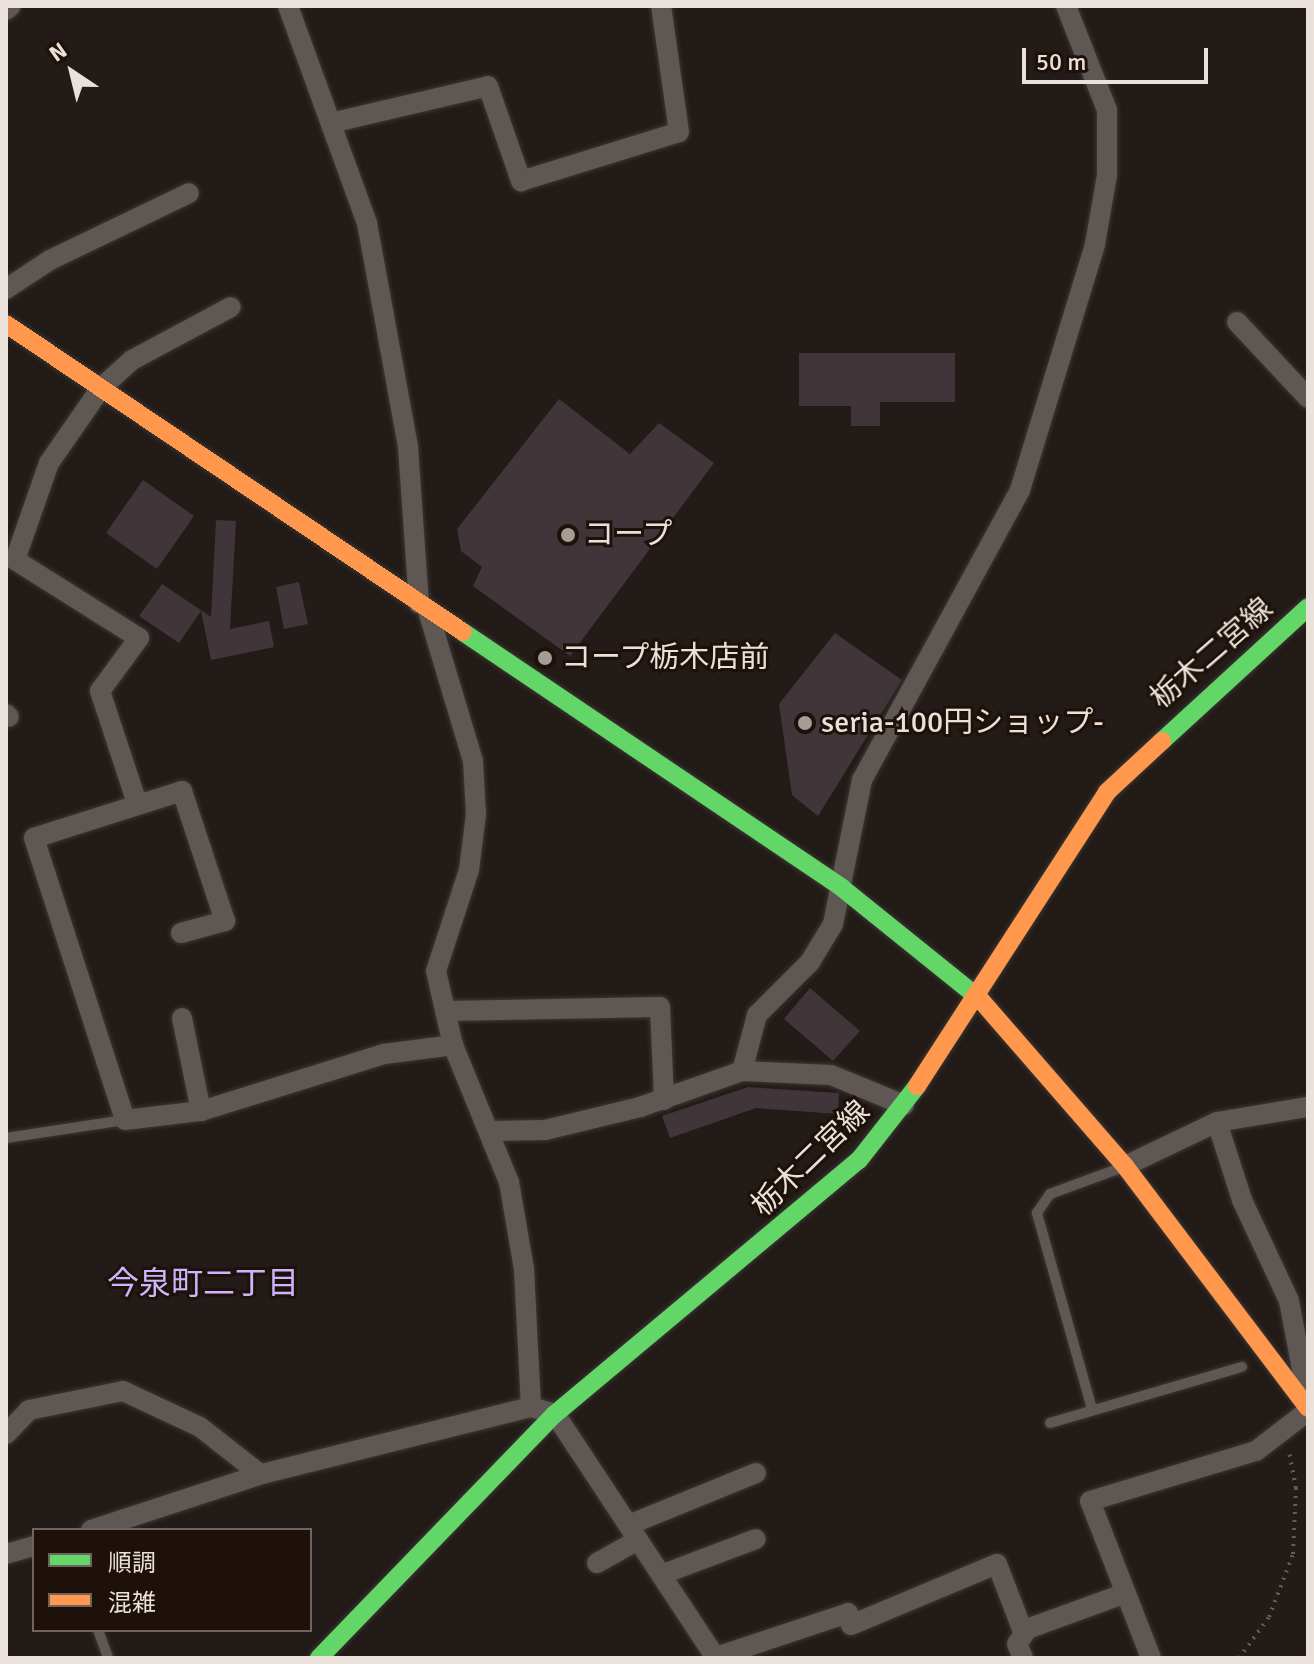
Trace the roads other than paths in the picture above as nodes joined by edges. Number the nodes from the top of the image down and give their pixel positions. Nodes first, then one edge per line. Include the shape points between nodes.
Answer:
1 (11, 6) edge
2 (288, 6) edge
3 (661, 6) edge
4 (1066, 6) edge
5 (6, 10) edge
6 (335, 122) junction
7 (189, 193) dead end
8 (6, 289) edge
9 (231, 307) dead end
10 (1237, 322) dead end
11 (6, 324) edge
12 (101, 388) junction
13 (1308, 398) edge
14 (11, 567) edge
15 (1308, 607) edge
16 (424, 608) junction
17 (137, 803) junction
18 (842, 888) junction
19 (181, 933) dead end
20 (973, 991) junction
21 (445, 1011) junction
22 (182, 1018) dead end
23 (453, 1045) junction
24 (742, 1071) junction
25 (664, 1100) junction
26 (904, 1105) junction
27 (1308, 1107) edge
28 (201, 1111) junction
29 (125, 1120) junction
30 (1217, 1122) junction
31 (491, 1131) junction
32 (6, 1138) edge
33 (1125, 1166) junction
34 (1242, 1367) dead end
35 (1308, 1401) edge
36 (531, 1407) junction
37 (1092, 1409) junction
38 (1308, 1410) edge
39 (555, 1414) junction
40 (1050, 1423) dead end
41 (6, 1434) edge
42 (756, 1473) dead end
43 (260, 1474) junction
44 (97, 1528) edge
45 (634, 1532) junction
46 (756, 1539) dead end
47 (32, 1547) edge
48 (6, 1554) edge
49 (597, 1563) dead end
50 (663, 1574) junction
51 (1126, 1593) junction
52 (99, 1632) edge
53 (1024, 1634) junction
54 (716, 1657) edge
55 (108, 1658) edge
56 (319, 1658) edge
57 (1023, 1658) edge
58 (1151, 1658) edge

1 - 5 street
2 - 6 street
3 - 6 street via 679,132 521,181 488,86
4 - 18 street via 1107,110 1107,175 1095,244 1020,490 862,780
6 - 16 street via 367,223 405,432
7 - 8 street via 50,260
9 - 12 street via 132,360
10 - 13 street
11 - 12 street
12 - 14 street via 49,463
12 - 16 street
14 - 17 street via 139,638 100,691
15 - 20 street, 栃木二宮線 via 1107,792
16 - 18 street
16 - 21 street via 473,761 476,814 469,870 440,945 436,971
17 - 19 street via 182,791 225,921
17 - 29 street via 34,838
18 - 20 street
18 - 24 street via 821,949 757,1015
20 - 26 street, 栃木二宮線
20 - 33 street
21 - 23 street
21 - 25 street via 660,1007
22 - 28 street
23 - 28 street via 384,1054
23 - 31 street
24 - 25 street
24 - 26 street via 831,1075
25 - 31 street via 545,1130
26 - 39 street, 栃木二宮線 via 812,1205
27 - 30 street
28 - 29 street
29 - 32 lane
30 - 33 street
30 - 35 street via 1242,1200 1289,1301
31 - 36 street via 509,1182 524,1269
33 - 37 lane via 1050,1194 1037,1213
33 - 38 street
34 - 37 lane
36 - 39 street
36 - 43 street
37 - 40 lane
38 - 51 street via 1256,1451 1090,1501
39 - 45 street
39 - 56 street, 栃木二宮線
41 - 43 street via 29,1410 123,1391 200,1427
42 - 45 street
43 - 44 street
45 - 49 street
45 - 50 street
46 - 50 street
47 - 48 street
50 - 54 street
51 - 53 street
51 - 58 street
52 - 55 lane
53 - 54 street via 997,1564 851,1625 848,1613
53 - 57 street via 1017,1644

